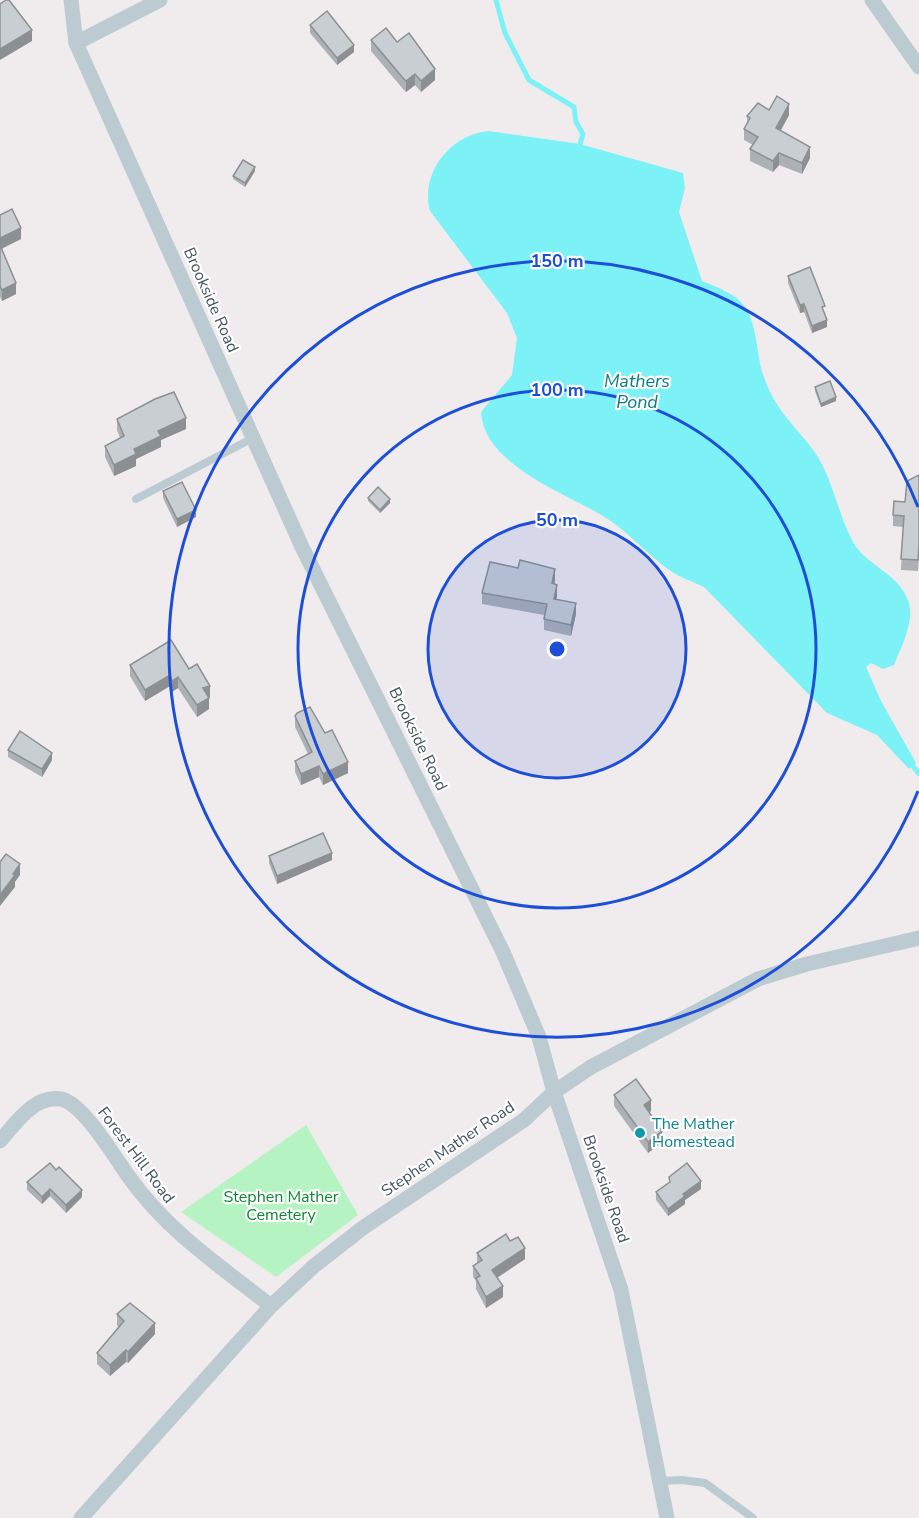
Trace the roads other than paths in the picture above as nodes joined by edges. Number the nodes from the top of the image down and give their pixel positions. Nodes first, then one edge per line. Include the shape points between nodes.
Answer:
1 (71, 0) edge
2 (160, 0) edge
3 (872, 0) edge
4 (76, 43) junction
5 (919, 68) edge
6 (253, 438) junction
7 (136, 499) dead end
8 (919, 938) edge
9 (554, 1092) junction
10 (0, 1141) edge
11 (271, 1306) junction
12 (659, 1481) junction
13 (81, 1518) edge
14 (667, 1518) edge
15 (753, 1518) edge

1 - 4 street, Brookside Road
2 - 4 street
3 - 5 street
4 - 6 street, Brookside Road
6 - 7 lane
6 - 9 street, Brookside Road via 503,952 539,1037
8 - 9 street, Stephen Mather Road via 807,964 750,982 591,1067
9 - 11 street, Stephen Mather Road via 524,1120 364,1227
9 - 12 street, Brookside Road via 621,1290
10 - 11 street, Forest Hill Road via 30,1108 48,1098 64,1099 94,1128 159,1216
11 - 13 street, Stephen Mather Road
12 - 14 street, Brookside Road
12 - 15 lane via 705,1483

